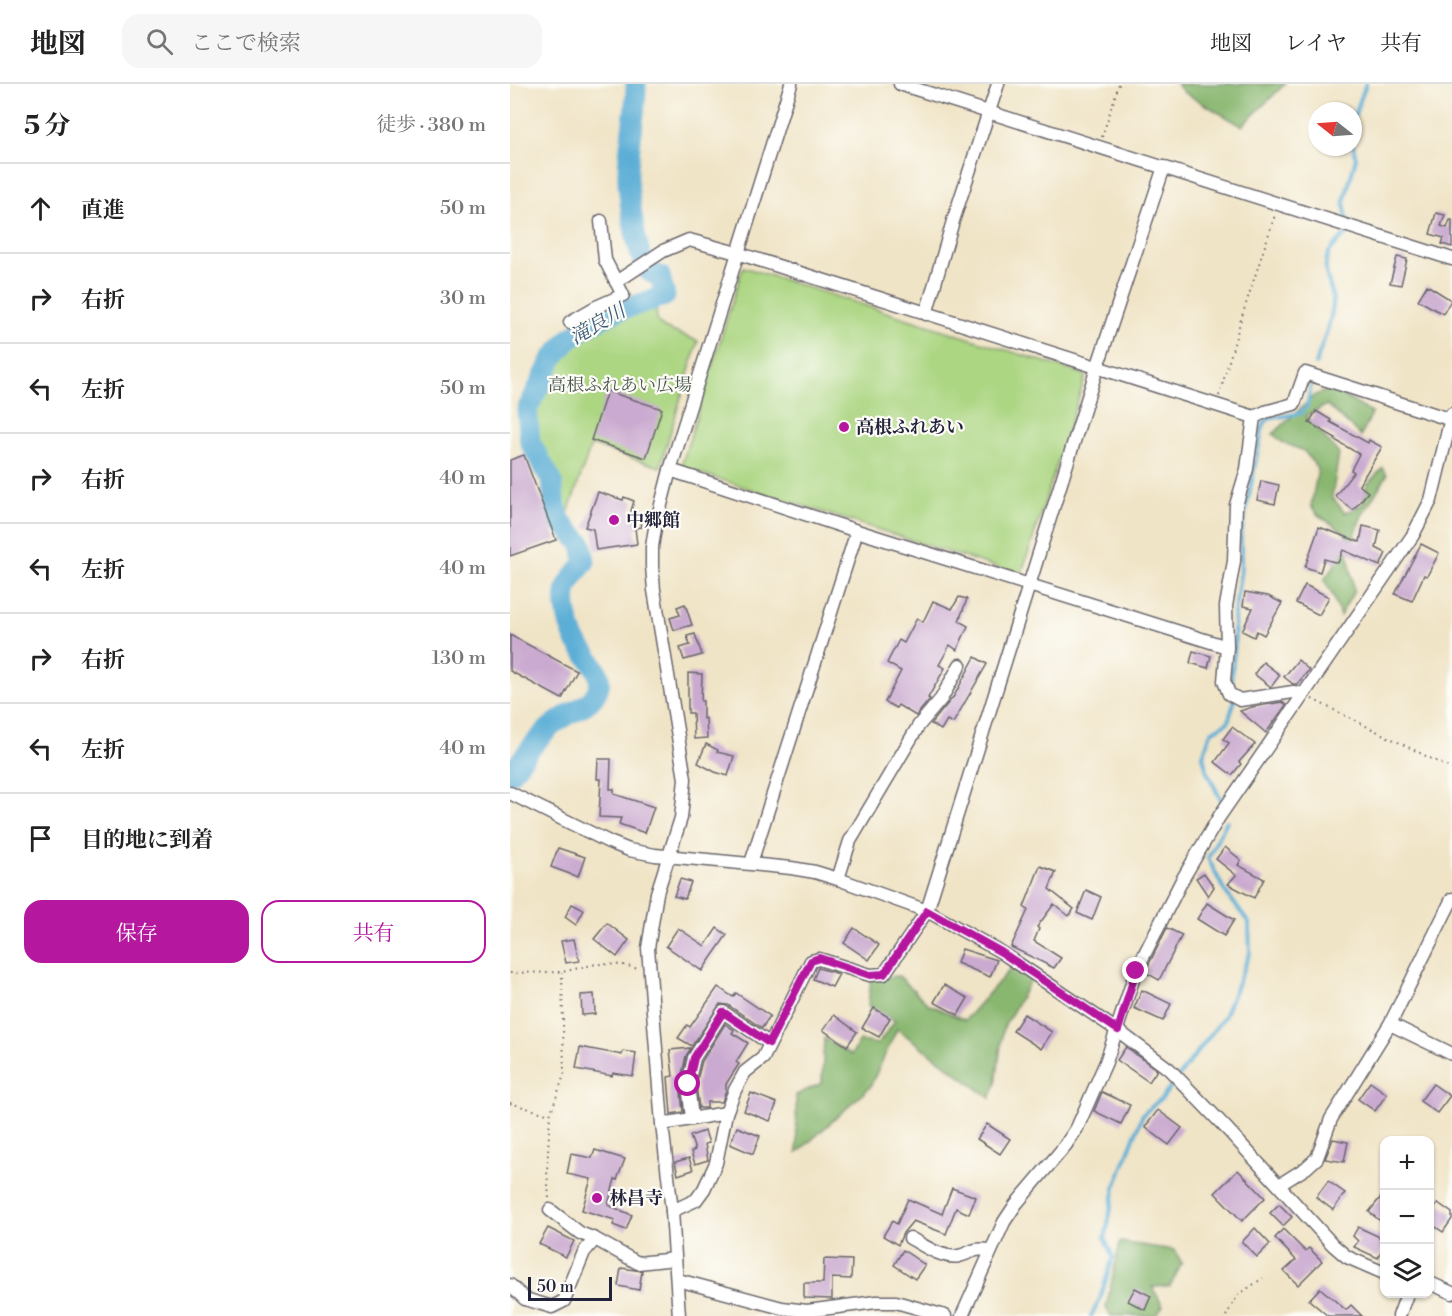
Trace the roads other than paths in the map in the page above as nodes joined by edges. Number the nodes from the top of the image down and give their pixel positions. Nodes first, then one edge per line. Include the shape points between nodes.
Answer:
1 (791, 84) edge
2 (900, 84) edge
3 (998, 84) edge
4 (990, 113) junction
5 (1164, 167) junction
6 (601, 221) dead end
7 (737, 253) junction
8 (1452, 259) edge
9 (616, 282) junction
10 (926, 314) junction
11 (570, 322) dead end
12 (1097, 368) junction
13 (1451, 416) edge
14 (1254, 417) junction
15 (670, 470) junction
16 (857, 531) junction
17 (1030, 585) junction
18 (1227, 647) junction
19 (960, 665) dead end
20 (1304, 694) junction
21 (510, 793) edge
22 (671, 855) junction
23 (751, 863) junction
24 (838, 879) junction
25 (1452, 898) edge
26 (927, 911) junction
27 (1390, 1024) junction
28 (1118, 1030) junction
29 (769, 1043) junction
30 (1452, 1054) edge
31 (726, 1113) junction
32 (692, 1119) junction
33 (662, 1124) junction
34 (1279, 1185) junction
35 (550, 1210) road end
36 (672, 1211) junction
37 (910, 1238) dead end
38 (595, 1239) junction
39 (991, 1250) junction
40 (675, 1259) junction
41 (1380, 1271) edge
42 (678, 1280) junction
43 (1434, 1284) edge
44 (510, 1285) edge
45 (1452, 1293) edge
46 (1405, 1298) edge
47 (679, 1316) edge
48 (945, 1316) edge
49 (962, 1316) edge
50 (1399, 1316) edge

1 - 7 street
2 - 4 street
3 - 4 street
4 - 5 street
4 - 10 street
5 - 8 street
5 - 12 street
6 - 9 street via 605,260
7 - 9 street via 688,240
7 - 10 street
7 - 15 street
9 - 11 street via 623,295
10 - 12 street
12 - 14 street
12 - 17 street
13 - 14 street via 1305,373 1294,404
13 - 20 street via 1427,511
14 - 18 street via 1248,469 1236,505 1234,561 1226,606
15 - 16 street
15 - 22 street via 652,548 654,590 685,779 681,818
16 - 17 street
16 - 23 street
17 - 18 street
17 - 26 street
18 - 20 street via 1224,681 1234,697
19 - 24 street via 850,841
20 - 28 street via 1219,817 1182,880 1136,971
21 - 22 street via 629,850
22 - 23 street
22 - 33 street via 657,893 648,948
23 - 24 street
24 - 26 street
25 - 27 street
26 - 28 street via 1001,952
26 - 29 street via 884,974 870,975 819,958 811,961
27 - 30 street
27 - 34 street via 1331,1119 1317,1158
28 - 34 street via 1187,1086
28 - 39 street via 1077,1128 1016,1204
29 - 31 street via 763,1058 746,1072
29 - 32 street via 723,1012 694,1058 688,1084
31 - 32 street
31 - 36 street via 716,1163 704,1189 696,1200
32 - 33 street
33 - 36 street
34 - 41 street via 1319,1232 1347,1257
35 - 38 street via 580,1233
36 - 40 street
37 - 39 street via 940,1254 957,1256 975,1248
38 - 40 street via 638,1263
38 - 44 street via 584,1252 564,1301 552,1307 525,1299
39 - 49 street
40 - 42 street
42 - 47 street
42 - 48 street via 782,1308 807,1311 896,1302
43 - 45 street
46 - 50 street

